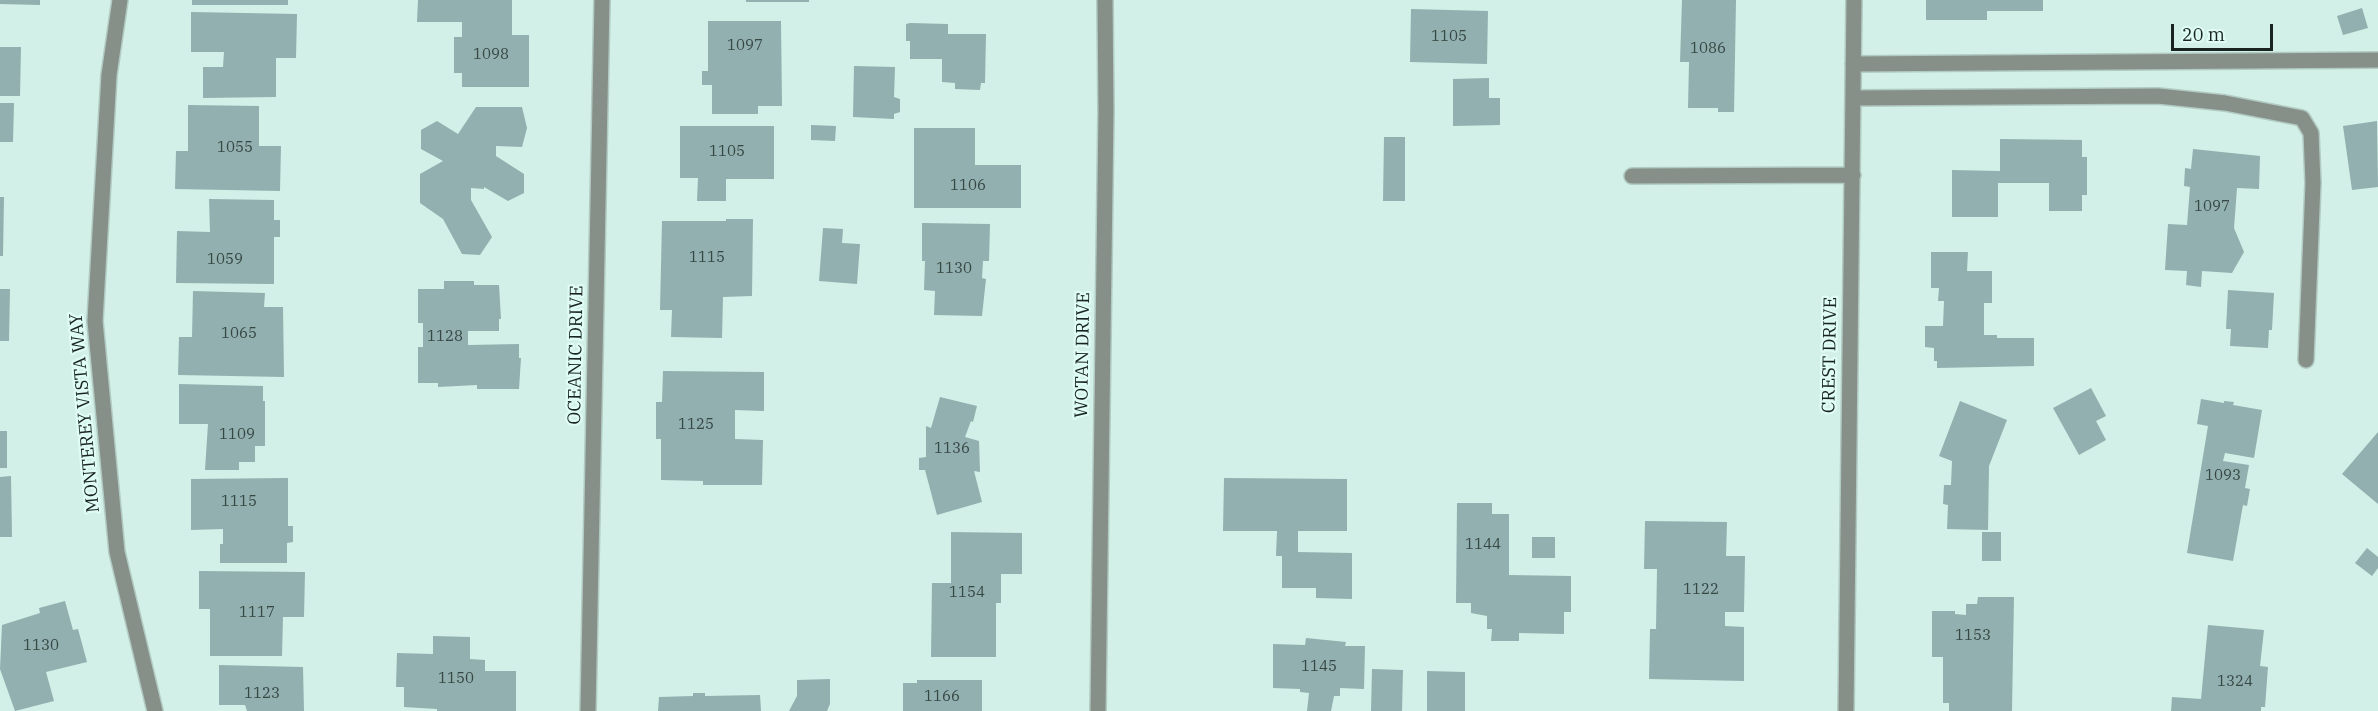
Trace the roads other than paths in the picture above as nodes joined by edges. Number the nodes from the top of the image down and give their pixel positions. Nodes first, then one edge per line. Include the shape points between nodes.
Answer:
1 (120, 0) edge
2 (602, 0) edge
3 (1106, 0) edge
4 (1854, 0) edge
5 (2378, 60) edge
6 (1853, 64) junction
7 (1853, 98) junction
8 (1853, 175) junction
9 (1632, 176) dead end
10 (2306, 360) dead end
11 (155, 711) edge
12 (588, 711) edge
13 (1098, 711) edge
14 (1846, 711) edge

1 - 11 street, MONTEREY VISTA WAY via 110,75 95,321 117,552
2 - 12 street, OCEANIC DRIVE
3 - 13 street, WOTAN DRIVE
4 - 6 street, CREST DRIVE
5 - 6 street
6 - 7 street, CREST DRIVE
7 - 8 street, CREST DRIVE
7 - 10 street via 2158,96 2224,103 2302,118 2311,133 2313,183
8 - 9 street
8 - 14 street, CREST DRIVE

